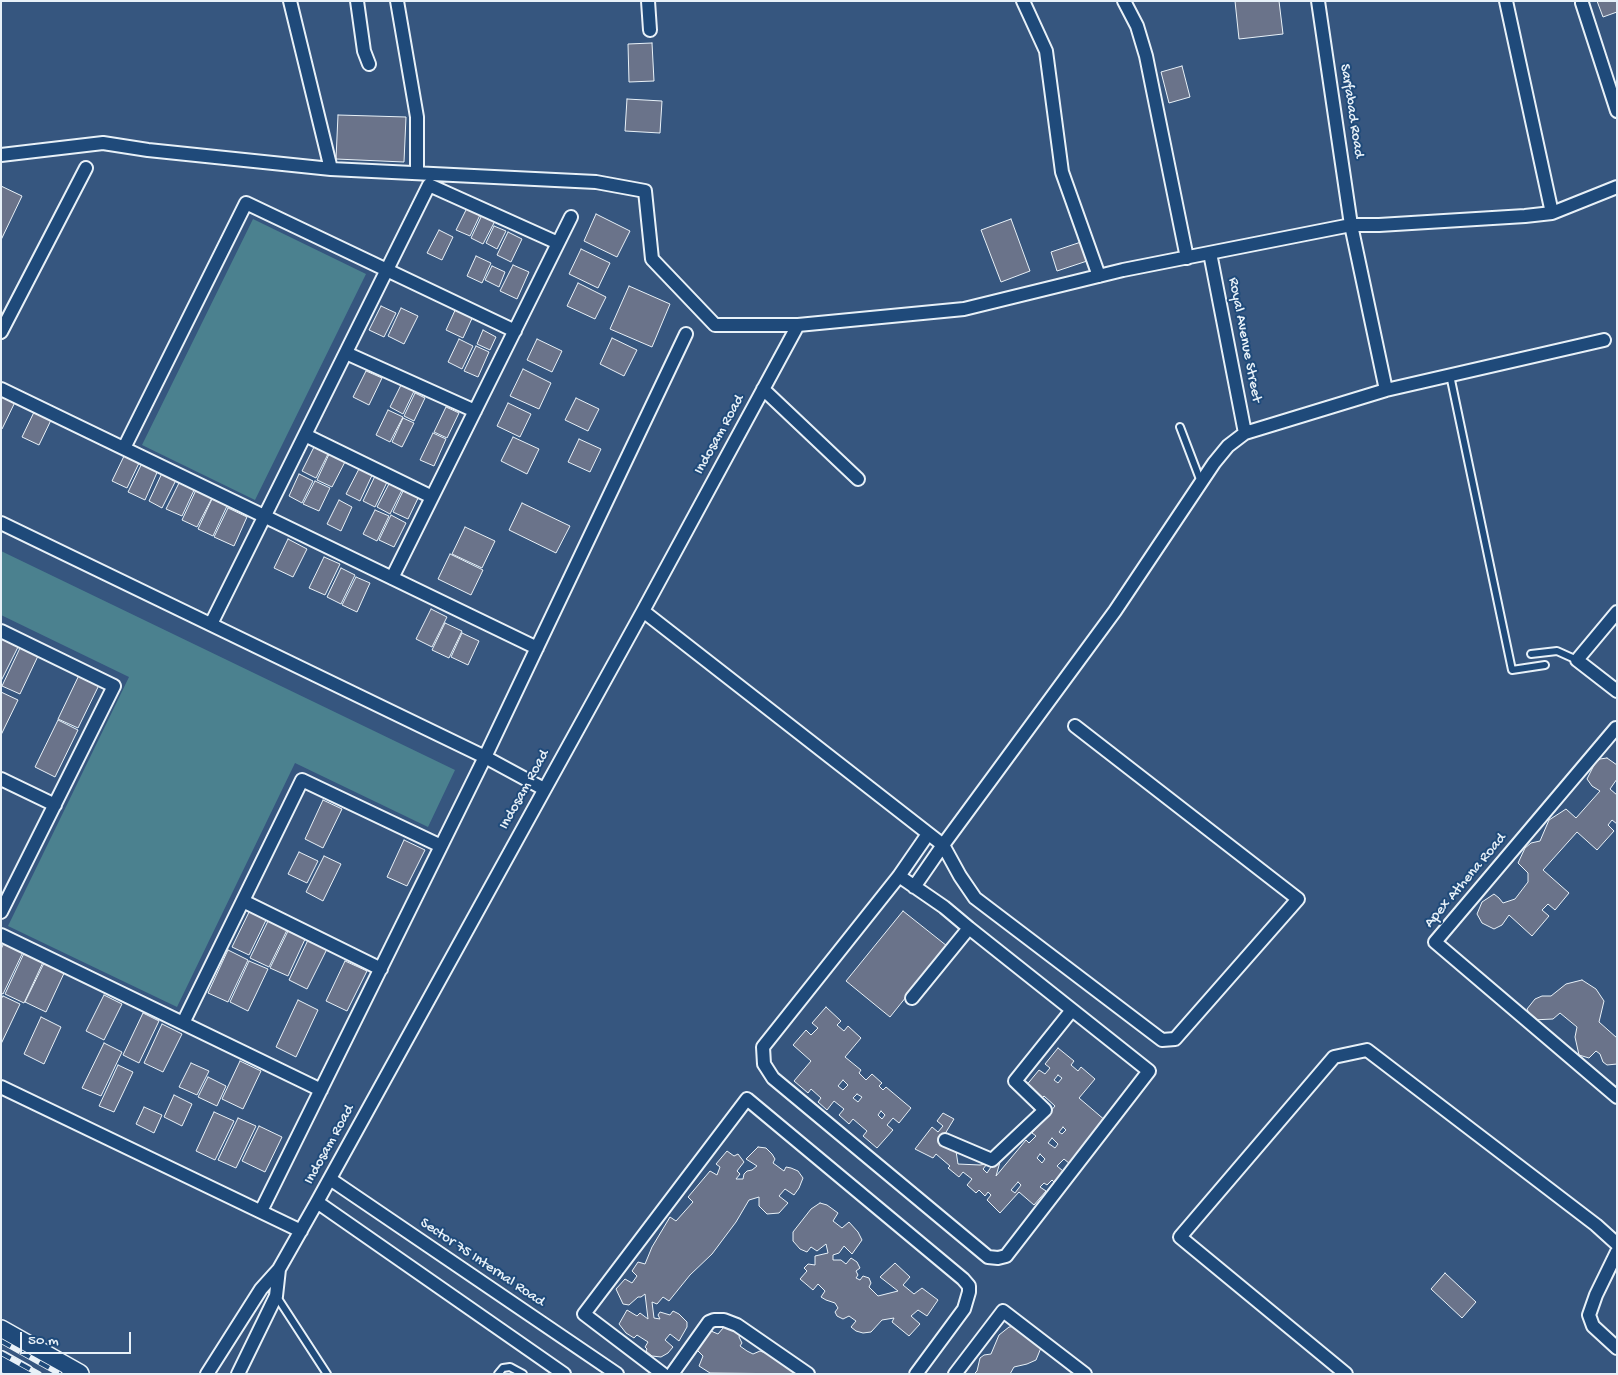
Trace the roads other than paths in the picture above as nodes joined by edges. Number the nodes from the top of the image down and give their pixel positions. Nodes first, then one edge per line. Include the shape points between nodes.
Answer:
1 (290, 1) edge
2 (357, 1) edge
3 (396, 1) edge
4 (648, 1) edge
5 (1023, 1) edge
6 (1124, 1) edge
7 (1318, 1) edge
8 (1506, 1) edge
9 (1582, 2) edge
10 (650, 30) dead end
11 (369, 64) dead end
12 (1617, 111) edge
13 (1, 155) edge
14 (86, 168) dead end
15 (331, 169) junction
16 (417, 173) junction
17 (1617, 188) edge
18 (1552, 213) junction
19 (571, 217) dead end
20 (1352, 225) junction
21 (558, 243) junction
22 (1210, 253) junction
23 (1187, 258) junction
24 (387, 270) junction
25 (1099, 276) junction
26 (798, 325) junction
27 (515, 331) junction
28 (1, 332) edge
29 (686, 334) dead end
30 (1604, 340) dead end
31 (346, 353) junction
32 (1450, 375) junction
33 (1, 389) edge
34 (763, 389) junction
35 (1386, 390) junction
36 (475, 411) junction
37 (1180, 427) dead end
38 (1245, 433) junction
39 (305, 435) junction
40 (124, 448) junction
41 (858, 479) dead end
42 (1201, 482) junction
43 (432, 498) junction
44 (264, 516) junction
45 (1, 523) edge
46 (392, 578) junction
47 (642, 611) junction
48 (1617, 612) edge
49 (211, 624) junction
50 (1, 631) edge
51 (537, 648) junction
52 (1531, 654) dead end
53 (1577, 660) junction
54 (1545, 665) dead end
55 (1617, 691) edge
56 (1075, 726) dead end
57 (1617, 729) edge
58 (485, 758) junction
59 (1, 779) edge
60 (544, 789) junction
61 (55, 805) junction
62 (928, 834) junction
63 (943, 845) junction
64 (441, 846) junction
65 (899, 876) junction
66 (914, 886) junction
67 (243, 901) junction
68 (1, 912) edge
69 (969, 928) junction
70 (1, 935) edge
71 (380, 969) junction
72 (912, 998) dead end
73 (1072, 1010) junction
74 (183, 1023) junction
75 (1, 1087) edge
76 (321, 1090) junction
77 (1617, 1097) edge
78 (945, 1140) dead end
79 (330, 1179) junction
80 (317, 1202) junction
81 (261, 1212) junction
82 (301, 1231) junction
83 (1617, 1244) edge
84 (1617, 1252) edge
85 (279, 1269) junction
86 (276, 1296) junction
87 (1, 1330) edge
88 (1617, 1348) edge
89 (1, 1361) edge
90 (24, 1374) edge
91 (79, 1374) edge
92 (207, 1374) edge
93 (238, 1374) edge
94 (327, 1374) edge
95 (498, 1374) edge
96 (523, 1374) edge
97 (564, 1374) edge
98 (617, 1374) edge
99 (663, 1374) edge
100 (672, 1374) edge
101 (808, 1374) edge
102 (916, 1374) edge
103 (955, 1374) edge
104 (1085, 1374) edge
105 (1346, 1374) edge

1 - 15 street
2 - 11 street
3 - 16 street via 417,117
4 - 10 street
5 - 25 street via 1046,51 1062,172
6 - 23 street via 1146,56
7 - 20 street, Sarfabad Road
8 - 18 street
9 - 12 street
13 - 15 street via 103,143
14 - 28 street
15 - 16 street
16 - 26 street via 596,182 645,191 652,259 715,325
17 - 18 street
18 - 20 street
19 - 21 street
20 - 22 street
20 - 35 street, Sarfabad Road
21 - 24 street via 429,185
21 - 27 street
22 - 23 street
22 - 38 street, Royal Avenue Street
23 - 25 street
24 - 27 street
24 - 31 street
24 - 40 street via 246,203
25 - 26 street via 964,309
26 - 34 street, Indosam Road
27 - 36 street
29 - 51 street
30 - 32 street
31 - 36 street
31 - 39 street
32 - 35 street
32 - 54 lane via 1512,670
33 - 40 street
34 - 41 street
34 - 47 street, Indosam Road
35 - 38 street
36 - 43 street
37 - 42 lane
38 - 42 street via 1228,446
39 - 43 street
39 - 44 street
40 - 44 street
42 - 63 street via 1115,610
43 - 46 street
44 - 46 street
44 - 49 street
45 - 49 street
46 - 51 street
47 - 60 street, Indosam Road
47 - 62 street
48 - 53 street
49 - 58 street
50 - 61 street via 114,686
51 - 58 street
52 - 53 lane via 1557,651
53 - 55 street
56 - 63 street via 1298,899 1175,1039 1162,1040 975,898
57 - 77 street, Apex Athena Road via 1436,942
58 - 60 street
58 - 64 street
59 - 61 street
60 - 79 street, Indosam Road
61 - 68 street
62 - 63 street
62 - 65 street
63 - 66 street
64 - 67 street via 302,780
64 - 71 street
65 - 66 street
65 - 73 street via 763,1047 764,1064 773,1078 988,1257 1006,1256 1149,1071
66 - 69 street
67 - 71 street
67 - 74 street
69 - 72 street
69 - 73 street
70 - 74 street
71 - 76 street
73 - 78 street via 1015,1081 1045,1110 992,1160
74 - 76 street
75 - 81 street
76 - 81 street
79 - 80 street, Indosam Road
79 - 98 street, Sector 75 Internal Road
80 - 82 street, Indosam Road
80 - 97 street
81 - 82 street
82 - 85 street, Indosam Road
83 - 105 street via 1367,1050 1334,1057 1180,1237
84 - 88 street via 1589,1315 1593,1326
85 - 86 street, Indosam Road
85 - 92 street, Indosam Road via 261,1289
86 - 93 street, Indosam Road
86 - 94 lane
87 - 91 main road
89 - 90 main road
95 - 96 lane via 503,1368 510,1367
99 - 102 street via 584,1314 748,1099 968,1286 964,1309
100 - 101 street via 710,1322 724,1320 737,1325
103 - 104 street via 1003,1311

